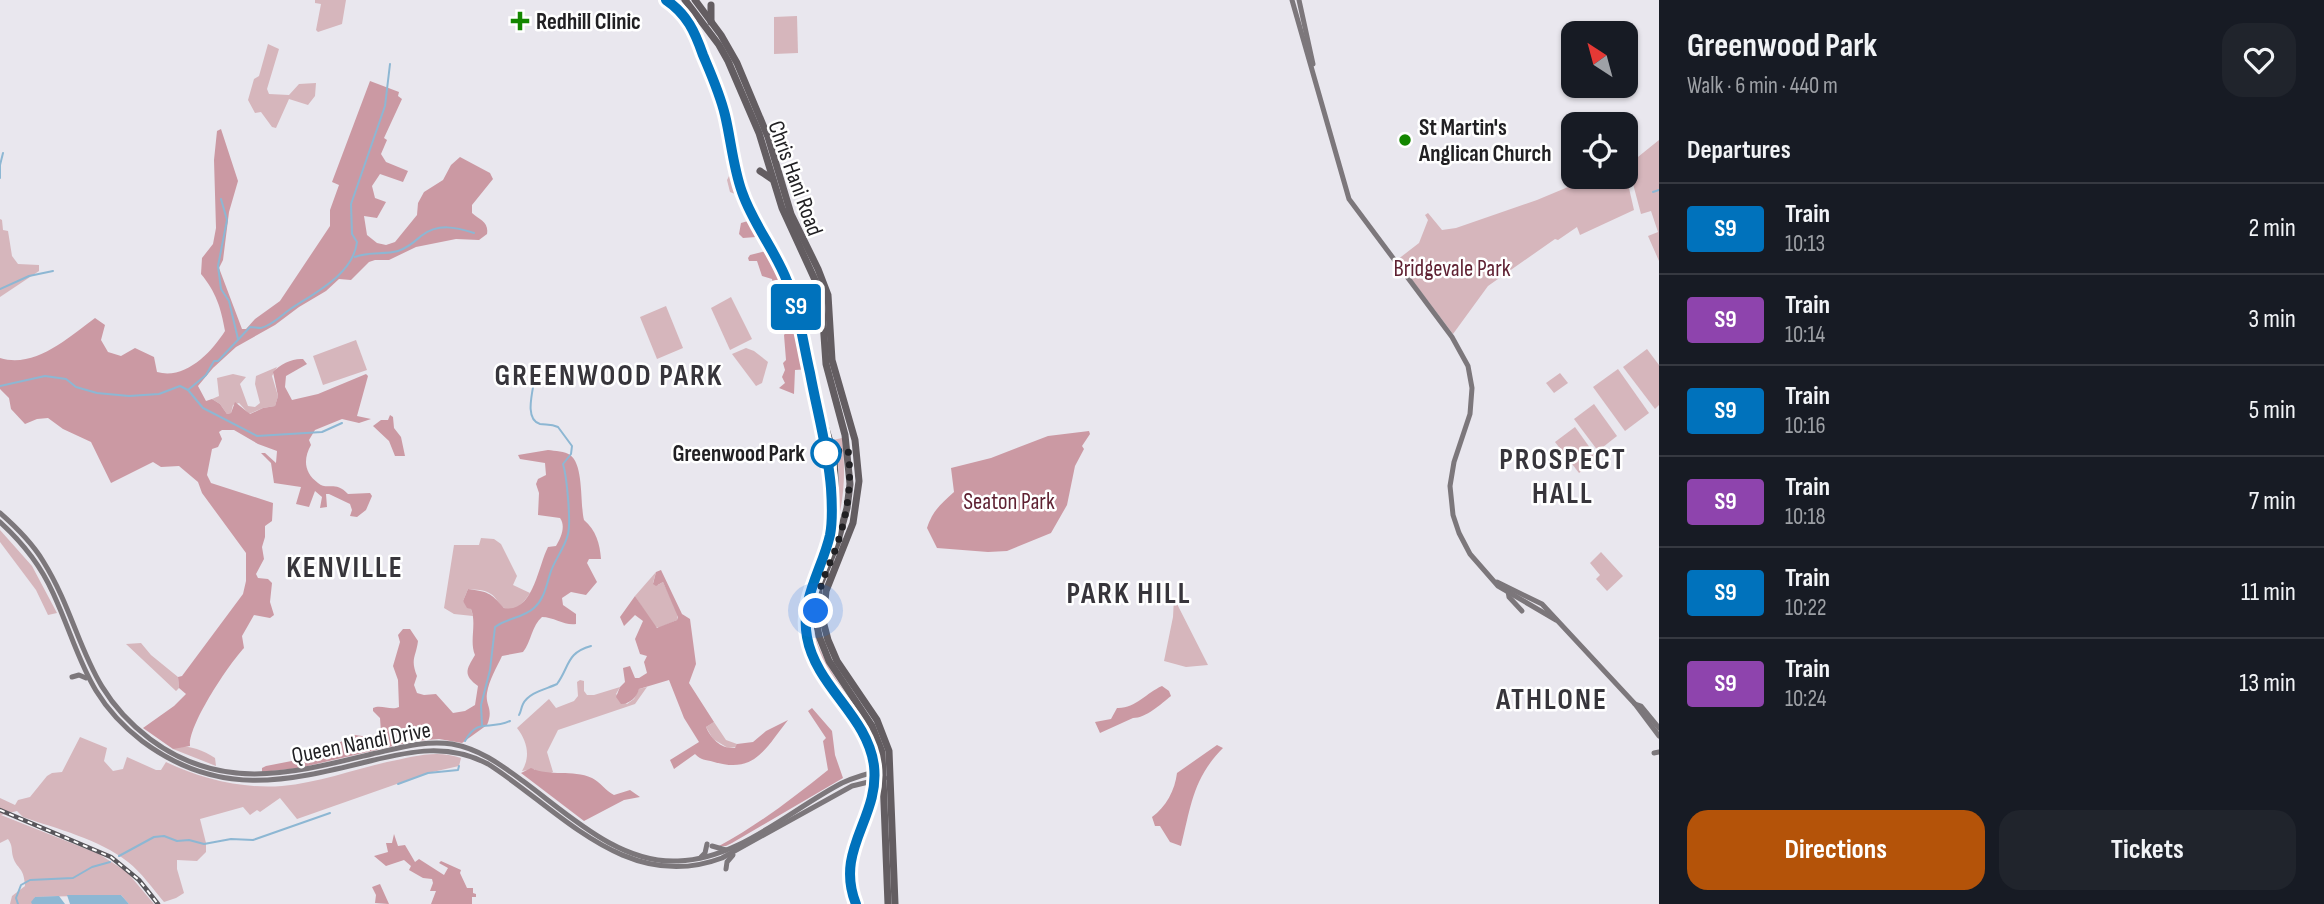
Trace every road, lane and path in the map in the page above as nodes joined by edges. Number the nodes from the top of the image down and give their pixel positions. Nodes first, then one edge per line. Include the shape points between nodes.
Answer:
1 (685, 0) edge
2 (696, 0) edge
3 (1293, 0) edge
4 (1299, 0) edge
5 (710, 3) edge
6 (711, 22) junction
7 (1314, 71) junction
8 (767, 156) junction
9 (773, 180) junction
10 (837, 391) junction
11 (850, 397) dead end
12 (829, 402) dead end
13 (831, 412) dead end
14 (841, 419) junction
15 (0, 513) edge
16 (0, 522) edge
17 (1509, 590) junction
18 (1522, 611) dead end
19 (825, 633) junction
20 (72, 677) dead end
21 (89, 679) junction
22 (848, 690) junction
23 (857, 691) junction
24 (1656, 725) edge
25 (1659, 736) edge
26 (496, 765) junction
27 (887, 773) junction
28 (727, 850) junction
29 (735, 852) junction
30 (698, 859) junction
31 (726, 869) dead end
32 (888, 904) edge
33 (895, 904) edge

1 - 8 main road, Chris Hani Road via 723,50
2 - 5 main road
2 - 6 main road, Chris Hani Road
3 - 7 main road
4 - 7 main road
5 - 6 main road
6 - 10 main road, Chris Hani Road via 737,63 770,143 791,214 825,285
7 - 17 main road via 1347,196 1466,360 1472,395 1468,423 1451,470 1451,506 1465,547 1498,586
8 - 9 main road, Chris Hani Road
8 - 9 main road via 760,169
9 - 10 main road, Chris Hani Road via 821,293 827,364
10 - 11 main road
10 - 12 main road
10 - 14 main road, Chris Hani Road
10 - 19 main road, Chris Hani Road via 857,449 859,481 853,523 824,597
13 - 14 main road
14 - 19 main road, Chris Hani Road via 850,464 849,498 817,598 816,620
15 - 26 main road, Queen Nandi Drive via 43,561 105,694 134,727 176,754 223,771 269,775 420,744 453,745 479,752
16 - 21 main road, Queen Nandi Drive via 29,552 45,578
17 - 18 main road via 1509,597
17 - 24 main road via 1542,604
19 - 22 main road, Chris Hani Road via 829,661
19 - 23 main road, Chris Hani Road
20 - 21 main road
21 - 26 main road, Queen Nandi Drive via 117,719 143,741 189,768 225,778 288,779 425,750 447,750
22 - 23 main road
22 - 27 main road, Chris Hani Road via 876,734
23 - 27 main road, Chris Hani Road via 883,730 889,751
24 - 25 main road
26 - 29 main road, Queen Nandi Drive via 592,839 625,858 683,867
26 - 30 main road, Queen Nandi Drive via 624,851 663,861
27 - 28 main road, Queen Nandi Drive via 840,785
27 - 29 main road, Queen Nandi Drive via 842,791
27 - 32 main road, Chris Hani Road
27 - 33 main road, Chris Hani Road
28 - 30 main road, Queen Nandi Drive
28 - 30 main road via 710,845
29 - 31 main road

